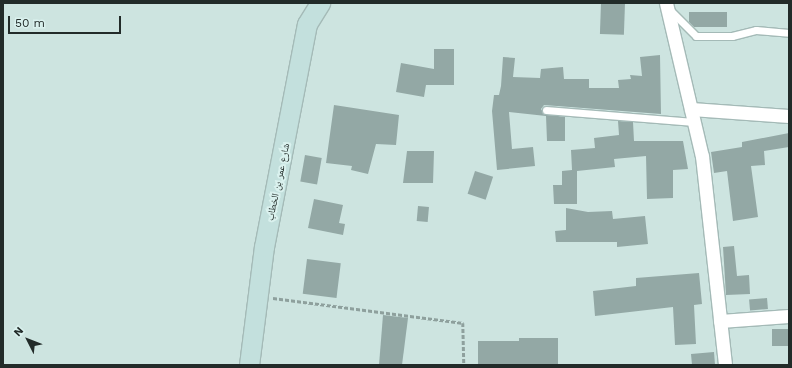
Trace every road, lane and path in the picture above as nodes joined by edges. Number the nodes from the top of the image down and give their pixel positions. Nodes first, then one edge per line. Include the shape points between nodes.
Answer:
1 (320, 3) edge
2 (666, 5) edge
3 (789, 34) edge
4 (691, 109) junction
5 (546, 110) dead end
6 (789, 116) edge
7 (694, 122) junction
8 (258, 296) junction
9 (789, 316) edge
10 (720, 321) junction
11 (249, 365) edge
12 (464, 365) edge
13 (725, 365) edge

1 - 8 street, شارع عمر بن الخطاب via 307,24 264,248
2 - 3 lane via 696,36 732,36 756,30
2 - 4 street
4 - 6 street
4 - 7 street
5 - 7 lane
7 - 10 street via 702,156
8 - 11 street, شارع عمر بن الخطاب
8 - 12 path via 463,323
9 - 10 street
10 - 13 street

